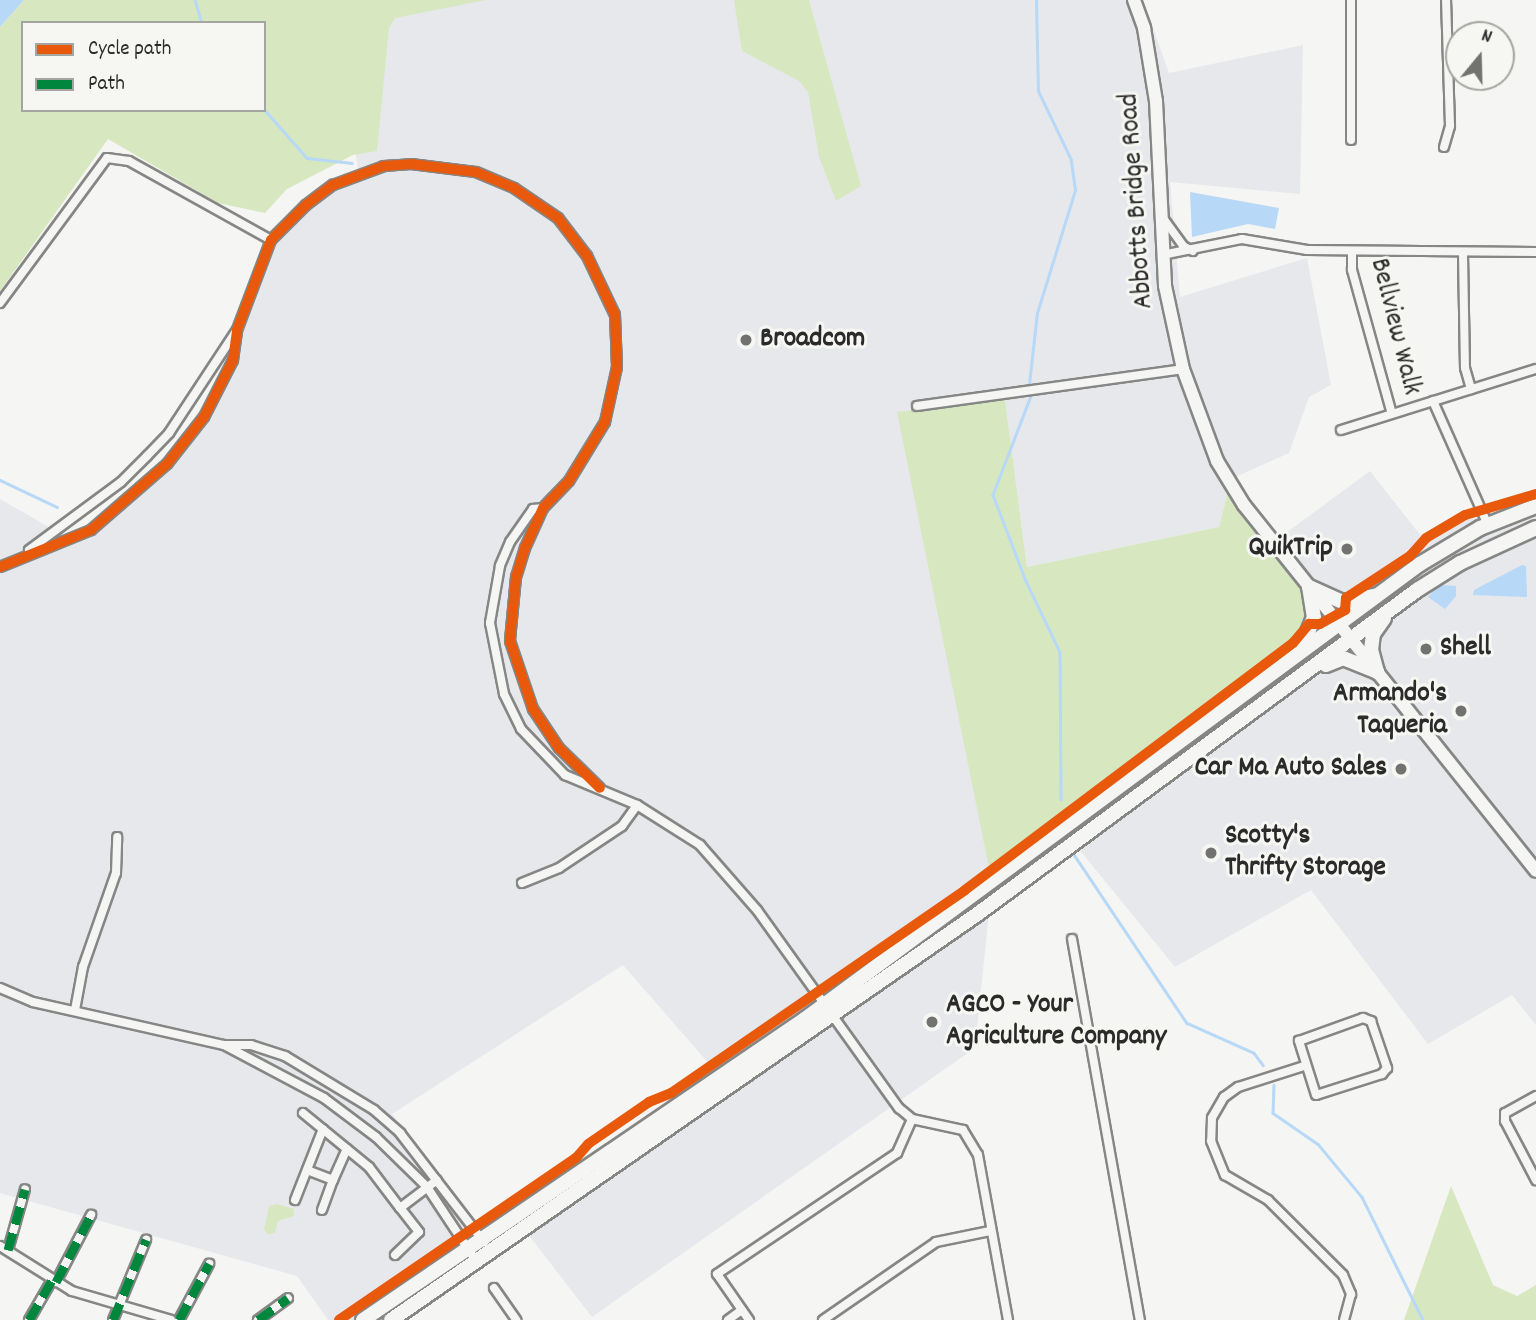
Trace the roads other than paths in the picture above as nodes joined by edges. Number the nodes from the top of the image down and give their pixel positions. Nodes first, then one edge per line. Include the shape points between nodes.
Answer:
1 (1133, 0) edge
2 (1351, 0) edge
3 (1446, 0) edge
4 (1351, 140) dead end
5 (1444, 147) dead end
6 (1162, 216) junction
7 (271, 240) junction
8 (1194, 251) junction
9 (1352, 251) junction
10 (1536, 252) edge
11 (1463, 254) junction
12 (1162, 255) junction
13 (0, 303) edge
14 (237, 330) junction
15 (1183, 369) junction
16 (1536, 369) edge
17 (1471, 389) junction
18 (1433, 401) junction
19 (917, 406) dead end
20 (1392, 414) junction
21 (1341, 430) dead end
22 (1536, 506) edge
23 (543, 508) junction
24 (1489, 525) junction
25 (1536, 527) edge
26 (21, 556) junction
27 (0, 567) edge
28 (1309, 587) junction
29 (1386, 591) junction
30 (1390, 610) junction
31 (1339, 626) junction
32 (1350, 639) junction
33 (1299, 654) junction
34 (1377, 672) junction
35 (1299, 677) junction
36 (600, 788) junction
37 (637, 805) junction
38 (117, 837) dead end
39 (1536, 871) edge
40 (522, 883) dead end
41 (1072, 940) dead end
42 (0, 988) edge
43 (821, 1003) junction
44 (75, 1010) junction
45 (830, 1017) junction
46 (224, 1045) junction
47 (1304, 1066) junction
48 (1536, 1096) edge
49 (303, 1113) dead end
50 (912, 1119) junction
51 (323, 1129) junction
52 (347, 1149) junction
53 (307, 1170) junction
54 (333, 1180) junction
55 (438, 1180) junction
56 (1536, 1180) edge
57 (427, 1187) junction
58 (25, 1189) dead end
59 (295, 1200) dead end
60 (400, 1208) junction
61 (322, 1210) dead end
62 (91, 1215) dead end
63 (990, 1230) junction
64 (481, 1238) junction
65 (146, 1240) dead end
66 (466, 1247) junction
67 (4, 1248) edge
68 (490, 1252) junction
69 (395, 1255) dead end
70 (475, 1261) junction
71 (209, 1264) dead end
72 (54, 1281) junction
73 (494, 1288) dead end
74 (288, 1298) dead end
75 (120, 1307) junction
76 (742, 1310) junction
77 (29, 1320) edge
78 (113, 1320) edge
79 (170, 1320) edge
80 (179, 1320) edge
81 (257, 1320) edge
82 (363, 1320) edge
83 (391, 1320) edge
84 (516, 1320) edge
85 (728, 1320) edge
86 (749, 1320) edge
87 (823, 1320) edge
88 (1008, 1320) edge
89 (1140, 1320) edge
90 (1344, 1320) edge

1 - 6 main road, Abbotts Bridge Road via 1152,66
2 - 4 street
3 - 5 street via 1450,126
6 - 8 street via 1174,236
6 - 12 main road, Abbotts Bridge Road
7 - 13 street via 129,161 107,158
7 - 14 street
7 - 23 street via 333,185 364,171 411,164 476,172 514,188 558,218 587,256 615,315 617,367 603,428 569,481
8 - 9 street via 1241,239
8 - 12 street
9 - 11 street
9 - 20 street, Bellview Walk via 1352,270
10 - 11 street
11 - 17 street via 1465,368
12 - 15 main road, Abbotts Bridge Road
14 - 26 street via 169,433 121,482
14 - 26 street via 233,360 204,416 155,476 91,530
15 - 19 street
15 - 28 main road, Abbotts Bridge Road via 1217,461 1244,505
16 - 17 street
17 - 18 street
18 - 20 street
18 - 24 street
20 - 21 street
22 - 24 highway
23 - 36 street via 516,577 510,641 533,709 559,748
23 - 36 street via 533,509 526,517 500,566 490,623 495,661 503,694 542,755 565,775
24 - 29 highway via 1439,551
25 - 30 highway via 1460,563
26 - 27 street
28 - 29 highway via 1343,602
28 - 31 main road, Abbotts Bridge Road
28 - 33 highway via 1314,618
29 - 31 highway
30 - 32 highway
30 - 34 highway via 1373,634 1371,650
31 - 32 main road, Abbotts Bridge Road
31 - 33 highway
32 - 34 main road, Abbotts Bridge Road
32 - 35 highway
33 - 43 highway
34 - 35 highway via 1343,657
34 - 39 main road, Abbotts Bridge Road
35 - 45 highway
36 - 37 street
37 - 40 street via 622,826 559,868
37 - 43 street via 700,845 757,910
38 - 44 street via 116,873 83,967
41 - 89 street
42 - 44 street via 33,1002
43 - 45 street
43 - 64 highway via 805,1019
44 - 46 street
45 - 50 street
45 - 68 highway
46 - 55 street via 251,1045 285,1056 341,1086 400,1133
46 - 57 street via 324,1098 382,1141
47 - 47 street via 1311,1090 1322,1096 1382,1074 1387,1068 1371,1021 1363,1018 1303,1037 1298,1047
47 - 90 street via 1238,1087 1224,1097 1212,1118 1211,1140 1225,1175 1268,1200 1343,1275 1351,1294
48 - 56 street via 1505,1113 1505,1121
49 - 51 street
50 - 63 street via 963,1130 972,1143
50 - 76 street via 897,1153 718,1274
51 - 52 street
51 - 53 street
52 - 54 street
52 - 60 street via 369,1167
53 - 54 street
53 - 59 street
54 - 61 street
55 - 57 street
55 - 64 street
57 - 60 street
57 - 66 street
58 - 67 street
60 - 69 street via 419,1232
62 - 72 street
63 - 87 street via 936,1242
63 - 88 street
64 - 66 highway
64 - 68 street
65 - 75 street
66 - 70 street
66 - 82 highway
67 - 72 street
68 - 70 highway
70 - 83 highway
71 - 80 street
72 - 75 street
72 - 77 street
73 - 84 street
74 - 81 street
75 - 78 street
75 - 79 street
76 - 85 street
76 - 86 street

